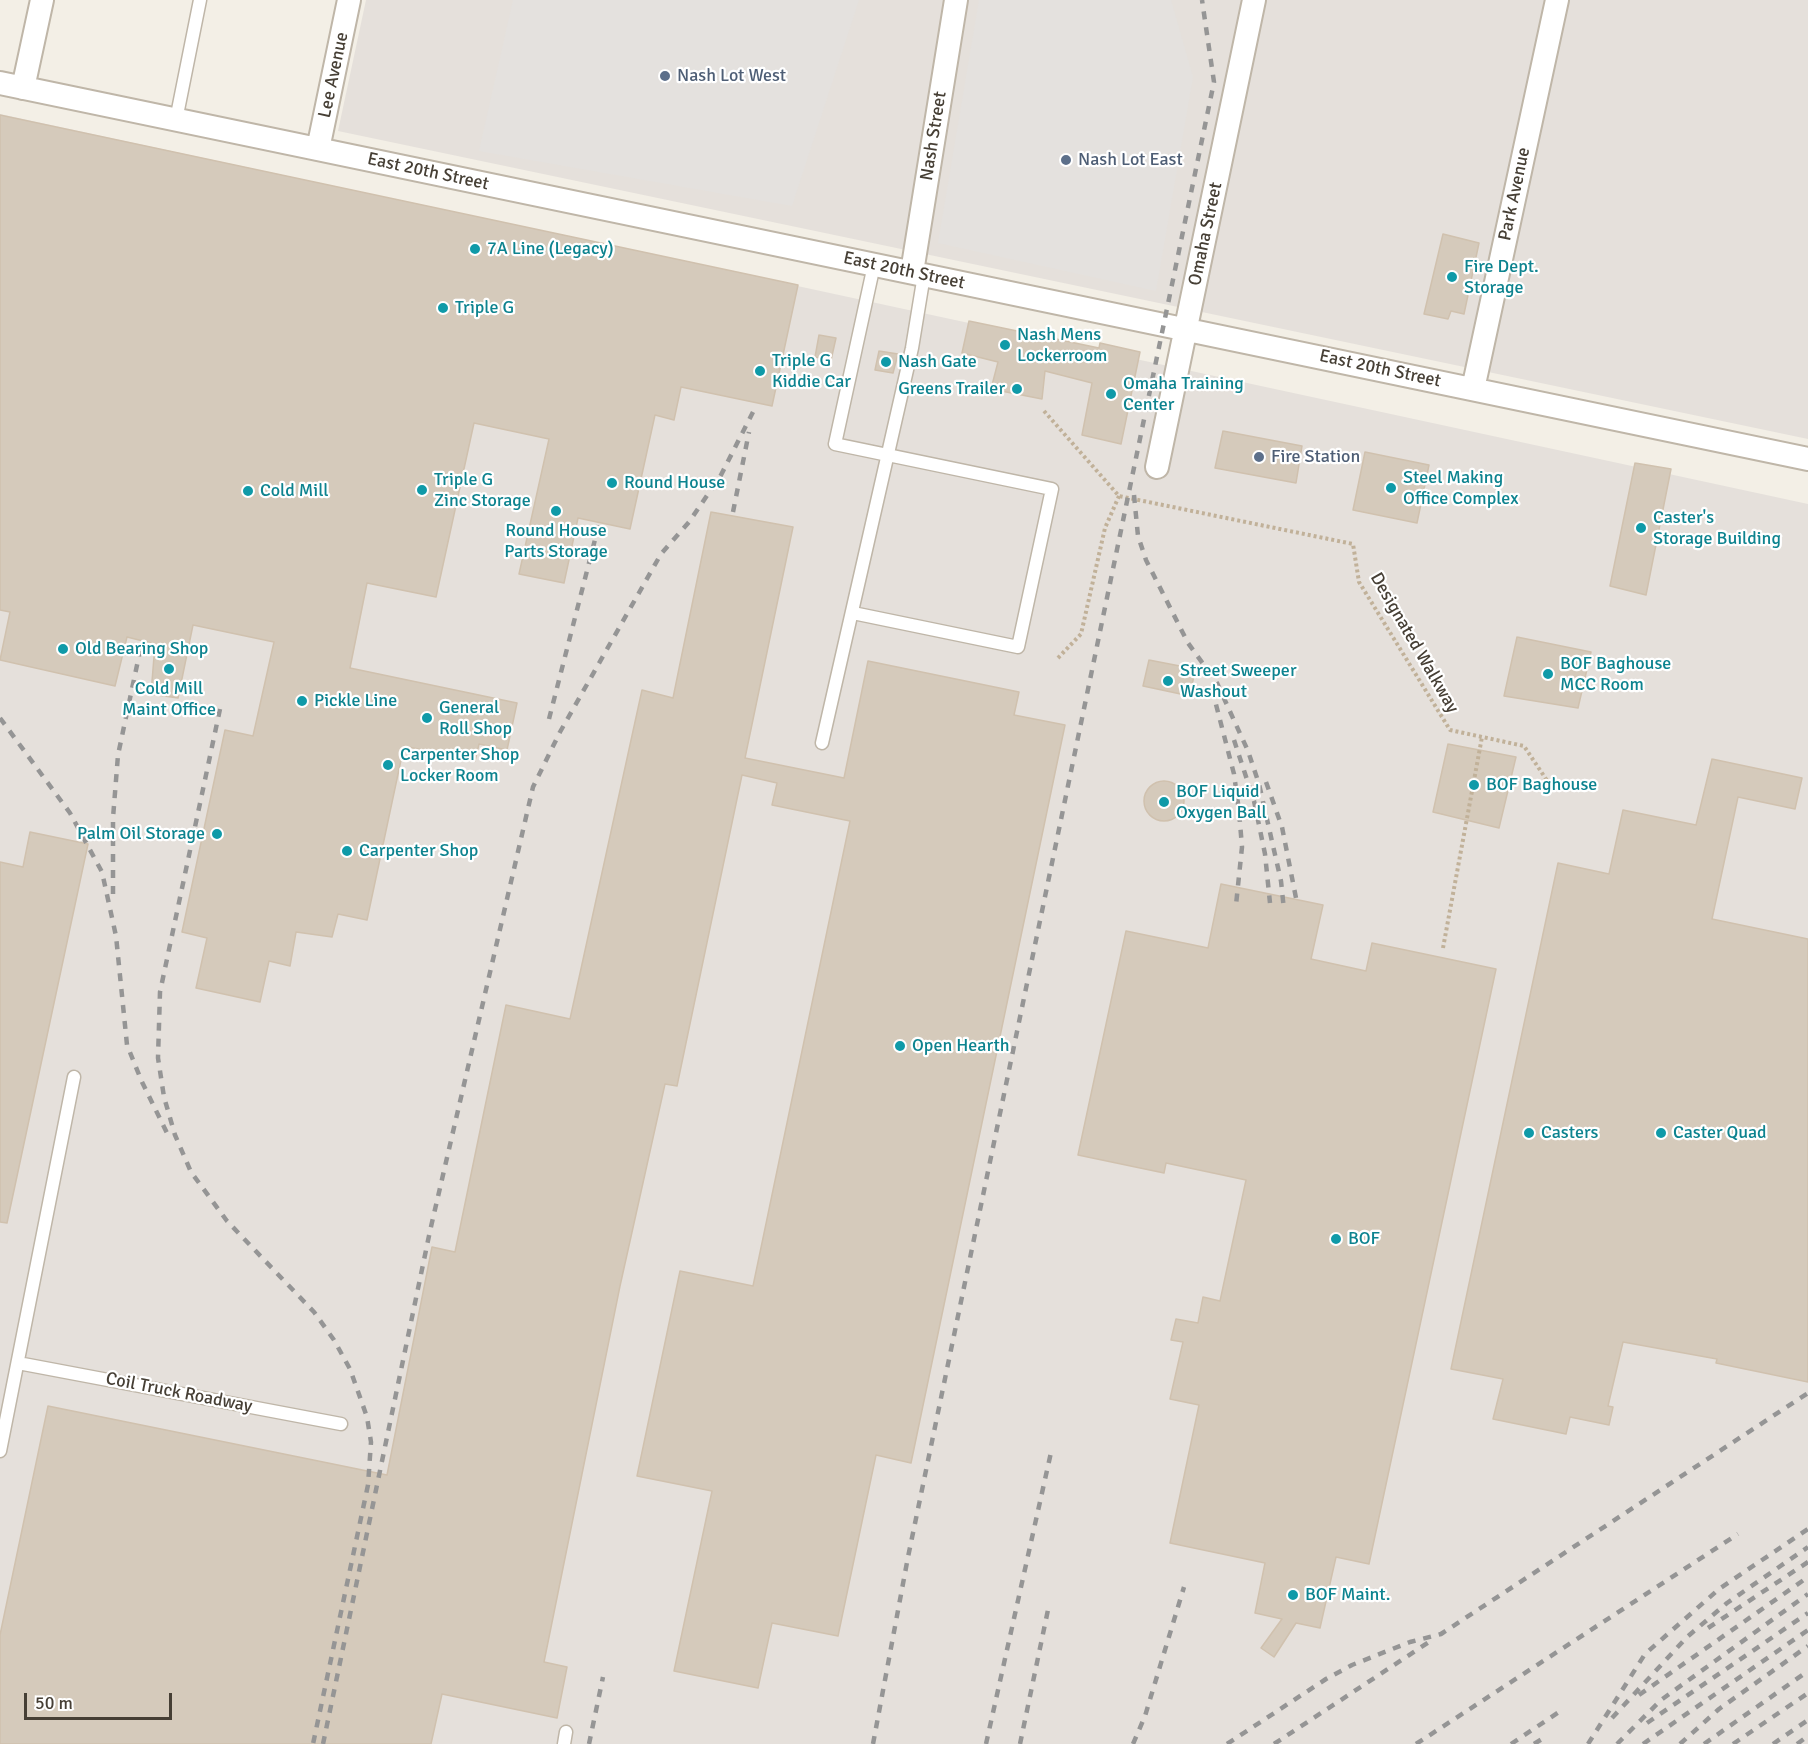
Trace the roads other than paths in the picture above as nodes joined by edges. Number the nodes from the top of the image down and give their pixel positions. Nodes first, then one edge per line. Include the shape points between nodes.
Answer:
1 (42, 0) edge
2 (200, 0) edge
3 (349, 0) edge
4 (956, 0) edge
5 (1254, 0) edge
6 (1557, 0) edge
7 (0, 83) edge
8 (23, 88) junction
9 (176, 120) junction
10 (318, 149) junction
11 (874, 264) junction
12 (918, 274) junction
13 (1186, 330) junction
14 (1473, 388) junction
15 (888, 455) junction
16 (1808, 459) edge
17 (1157, 467) dead end
18 (853, 613) junction
19 (822, 743) dead end
20 (75, 1077) dead end
21 (18, 1363) junction
22 (341, 1424) dead end
23 (0, 1451) edge

1 - 8 street
2 - 9 lane
3 - 10 street, Lee Avenue
4 - 12 street, Nash Street
5 - 13 street, Omaha Street
6 - 14 street, Park Avenue
7 - 8 street, East 20th Street
8 - 9 street, East 20th Street
9 - 10 street, East 20th Street
10 - 11 street, East 20th Street
11 - 12 street, East 20th Street
11 - 15 lane via 835,444
12 - 13 street, East 20th Street
12 - 15 lane
13 - 14 street, East 20th Street
13 - 17 street, Omaha Street
14 - 16 street, East 20th Street
15 - 18 lane
15 - 18 lane via 1052,489 1018,647
18 - 19 lane
20 - 21 lane
21 - 22 lane, Coil Truck Roadway
21 - 23 lane

